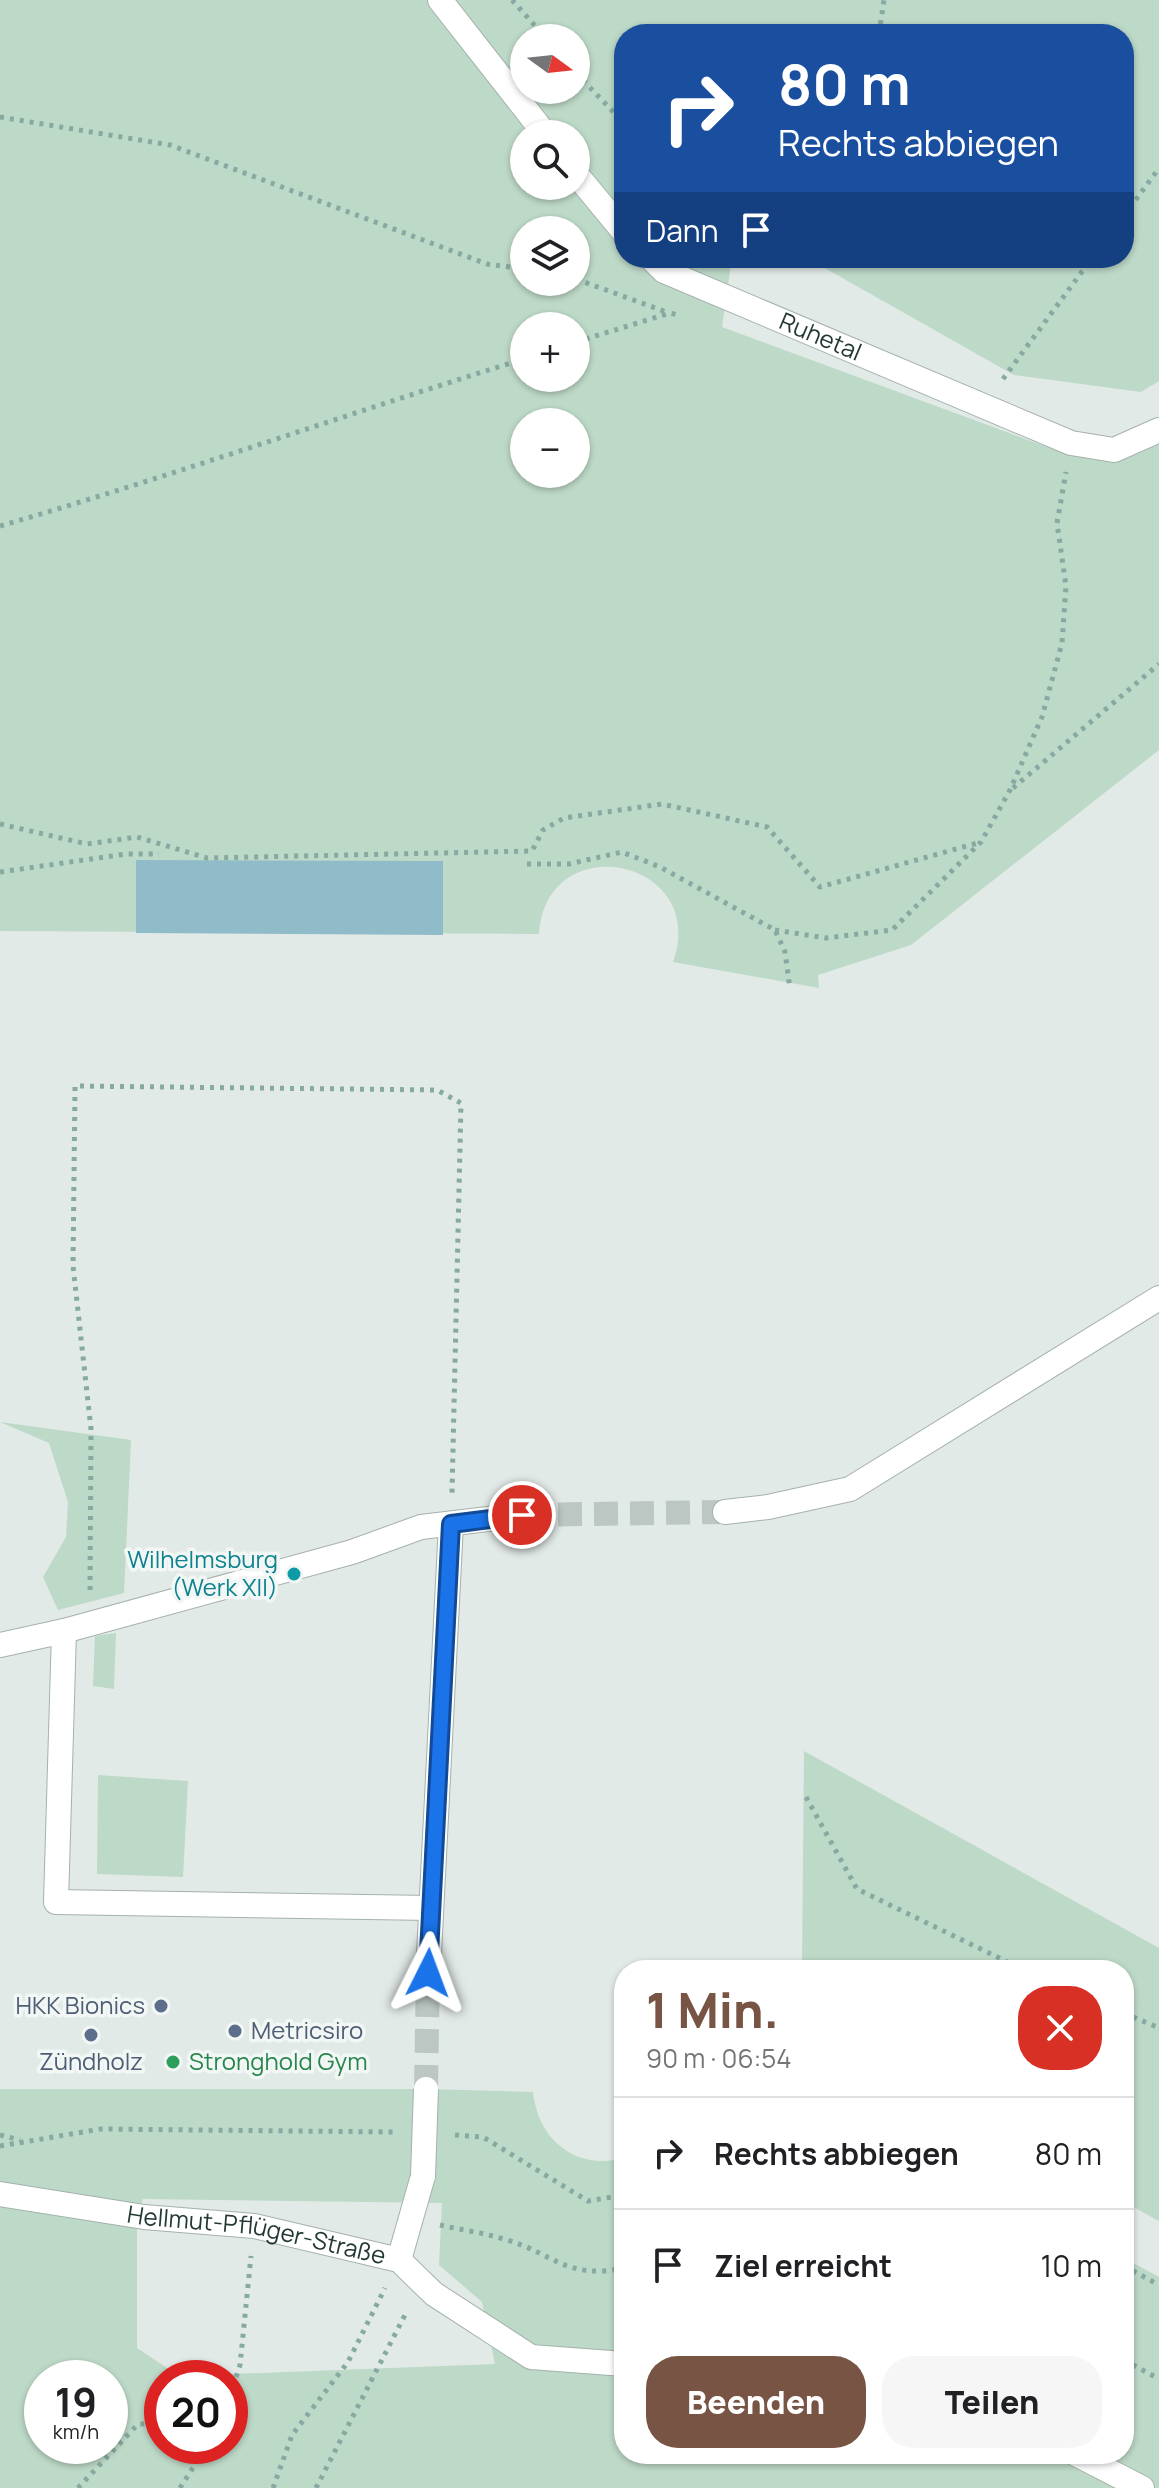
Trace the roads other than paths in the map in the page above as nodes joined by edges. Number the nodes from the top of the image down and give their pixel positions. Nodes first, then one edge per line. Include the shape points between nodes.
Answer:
1 (440, 0) edge
2 (534, 120) edge
3 (590, 191) edge
4 (614, 220) edge
5 (661, 268) edge
6 (1159, 430) edge
7 (1159, 1298) edge
8 (725, 1512) tunnel mouth
9 (522, 1515) tunnel mouth
10 (451, 1524) junction
11 (64, 1631) junction
12 (0, 1645) edge
13 (431, 1908) junction
14 (428, 1973) tunnel mouth
15 (426, 2089) tunnel mouth
16 (0, 2194) edge
17 (399, 2260) junction
18 (614, 2363) edge
19 (1095, 2464) edge
20 (1142, 2488) edge

1 - 2 street
3 - 4 street
5 - 6 street, Ruhetal via 1071,443 1114,450
7 - 8 street via 850,1489
9 - 10 street
10 - 11 street via 421,1527 352,1552
10 - 13 street
11 - 12 street
11 - 13 street via 56,1902
13 - 14 street
15 - 17 street, bridge via 423,2176
16 - 17 street, Hellmut-Pflüger-Straße via 144,2217 254,2226
17 - 18 street, Hellmut-Pflüger-Straße via 421,2284 531,2357
19 - 20 street

